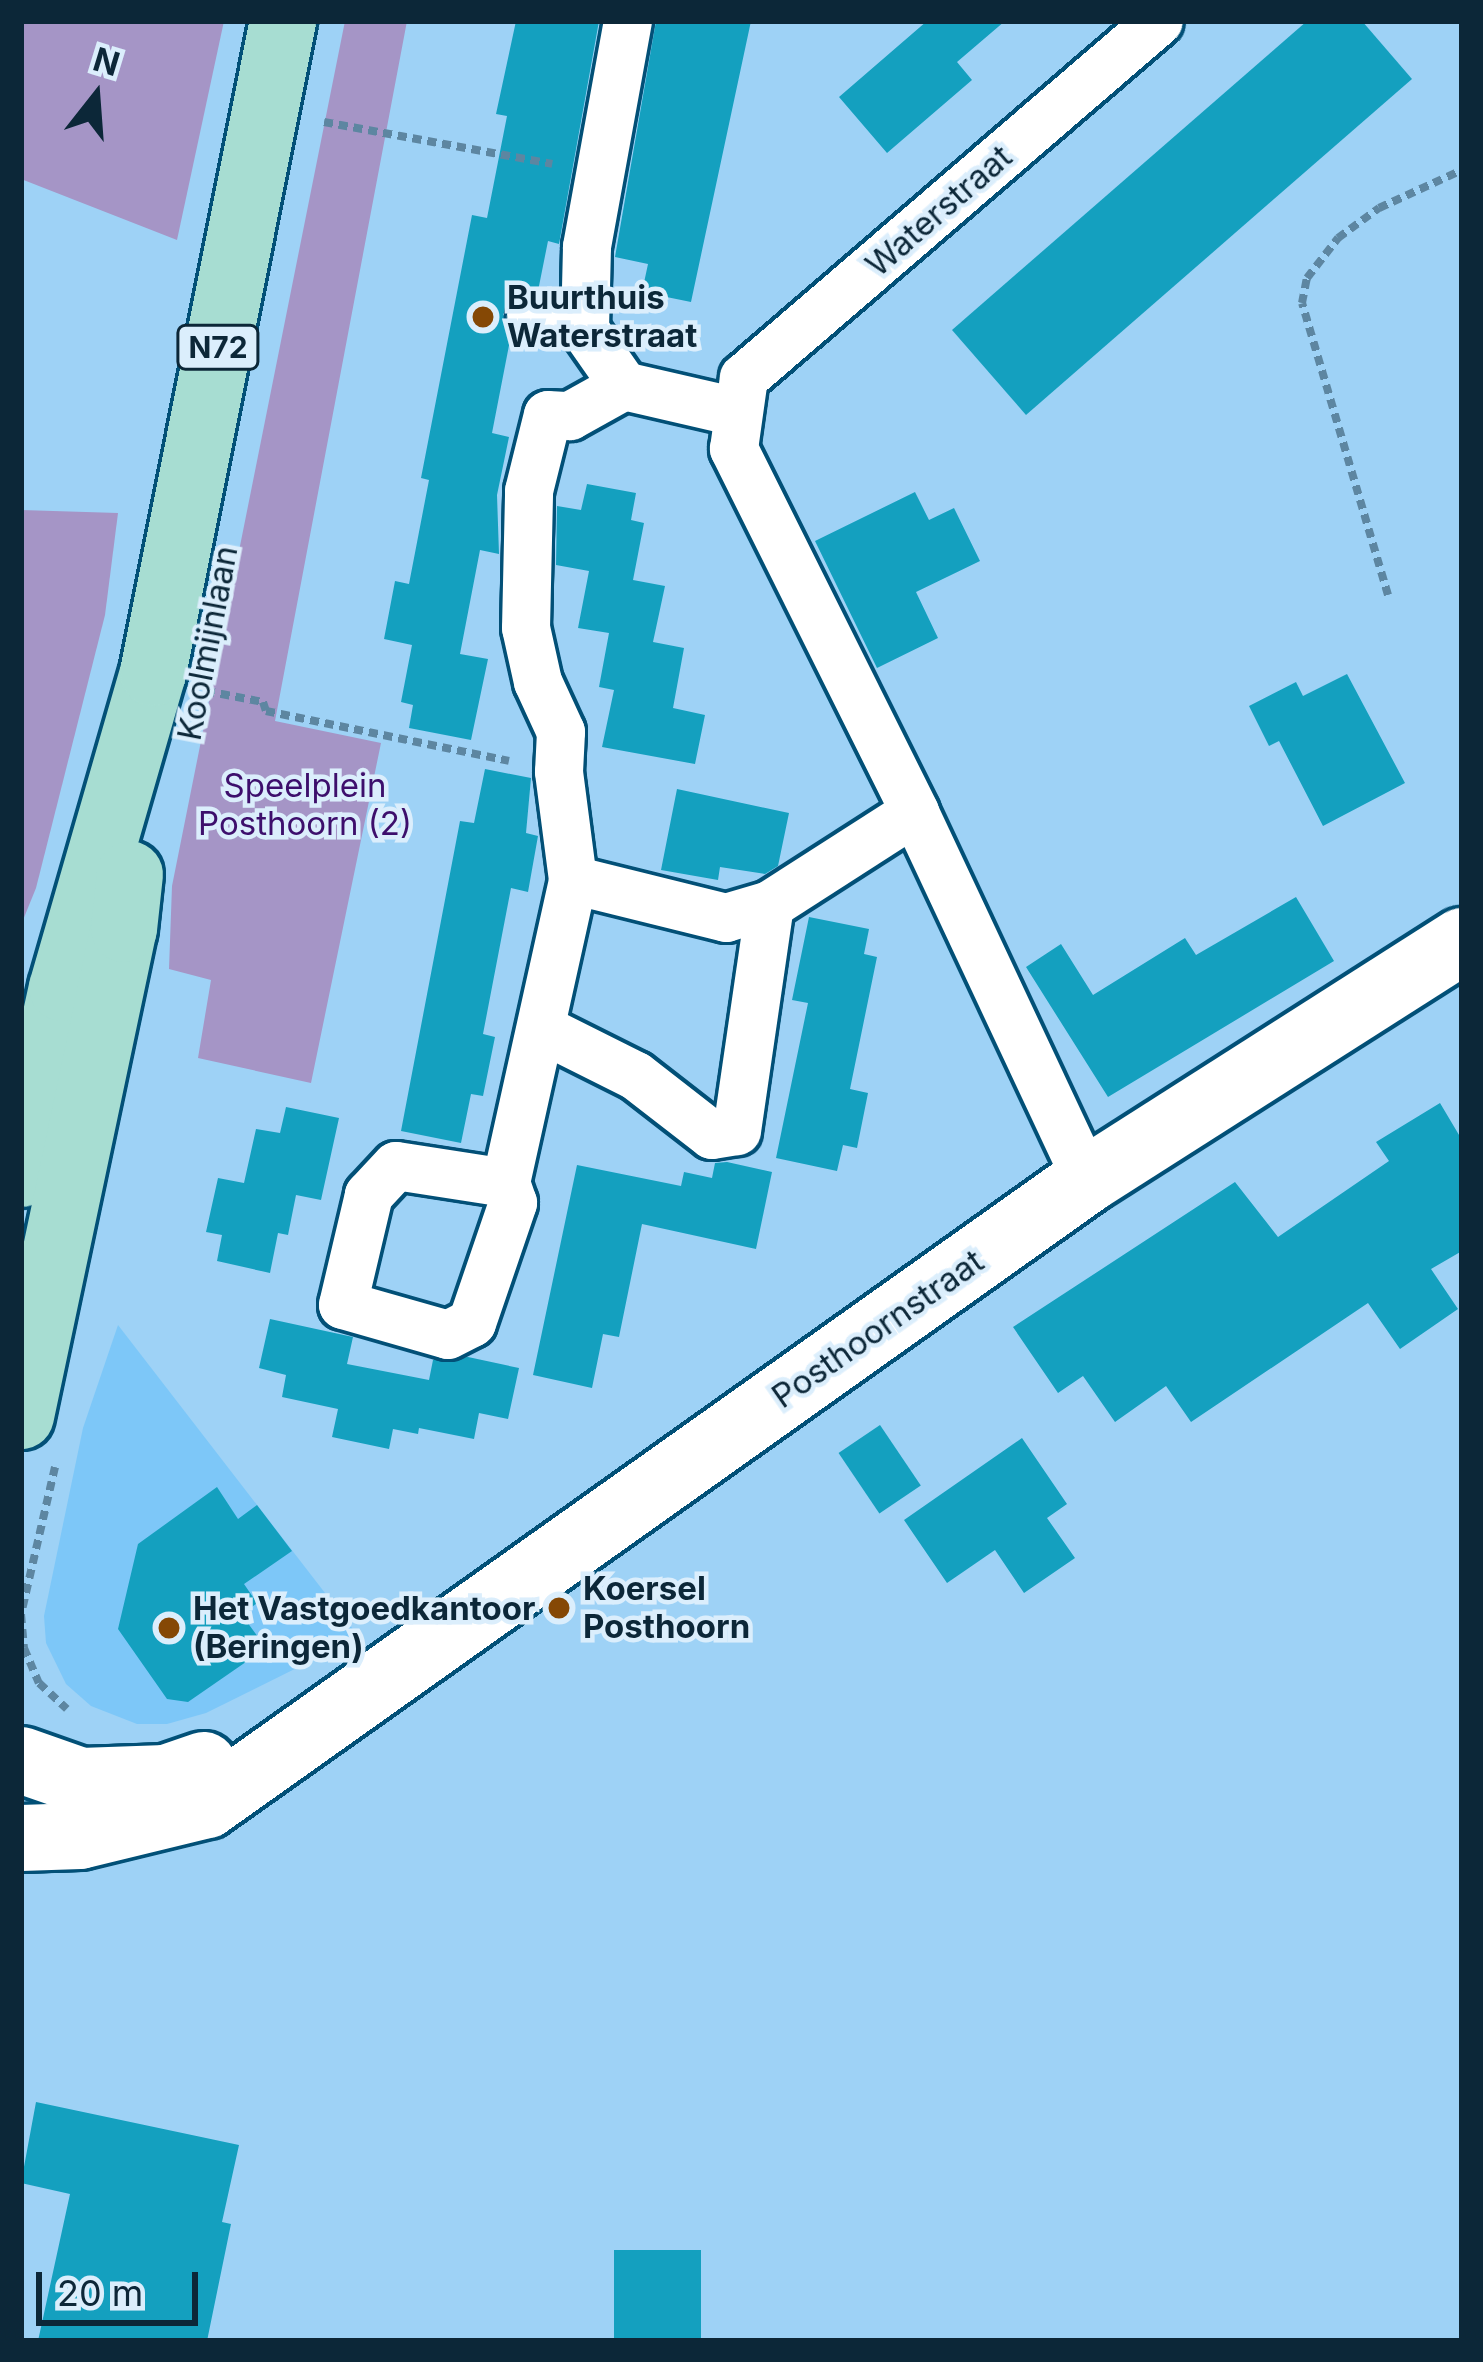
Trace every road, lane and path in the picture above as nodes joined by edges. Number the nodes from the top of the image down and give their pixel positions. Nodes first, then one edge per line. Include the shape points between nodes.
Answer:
1 (283, 21) edge
2 (628, 21) edge
3 (1160, 21) edge
4 (314, 120) dead end
5 (1462, 170) edge
6 (600, 173) junction
7 (519, 316) dead end
8 (585, 330) junction
9 (624, 386) junction
10 (737, 412) junction
11 (1388, 595) dead end
12 (176, 681) junction
13 (559, 772) junction
14 (915, 812) junction
15 (573, 880) junction
16 (770, 905) junction
17 (1462, 941) edge
18 (542, 1029) junction
19 (21, 1174) edge
20 (1087, 1180) junction
21 (506, 1183) dead end
22 (38, 1440) edge
23 (24, 1577) edge
24 (21, 1614) edge
25 (75, 1717) dead end
26 (304, 1732) junction
27 (21, 1760) edge
28 (21, 1838) edge

1 - 12 main road, Koolmijnlaan / N72
2 - 6 street
3 - 10 street, Waterstraat via 744,378
4 - 6 path
5 - 11 path via 1379,208 1338,238 1306,278 1302,303
6 - 8 street via 586,248
7 - 8 lane
8 - 9 street
9 - 10 street
9 - 13 street via 570,416 548,415 530,491 526,628 561,732
10 - 14 street via 734,449
12 - 13 path via 263,702 266,711
12 - 19 main road, Koolmijnlaan / N72 via 62,988
12 - 22 main road, Koolmijnlaan / N72 via 124,929
13 - 15 street
14 - 16 street
14 - 20 street
15 - 16 street via 726,918
15 - 18 street
16 - 18 street via 737,1131 712,1135 636,1076
17 - 20 street, Posthoornstraat
18 - 21 street
20 - 26 street, Posthoornstraat
22 - 23 path
23 - 24 path
24 - 25 path via 39,1683
26 - 27 street, Posthoornstraat via 166,1778 81,1781
26 - 28 street, Posthoornstraat via 207,1805 80,1836

